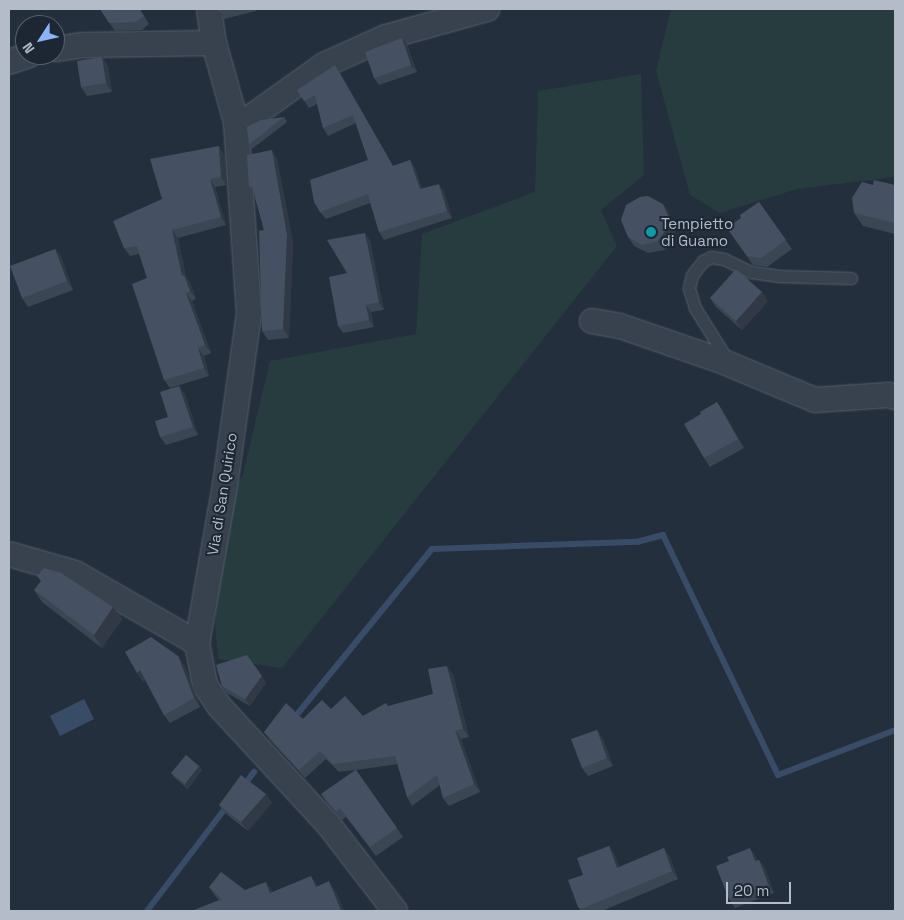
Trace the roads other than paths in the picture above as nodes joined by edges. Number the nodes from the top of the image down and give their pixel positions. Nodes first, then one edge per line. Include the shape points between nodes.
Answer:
1 (209, 9) edge
2 (487, 9) edge
3 (214, 43) junction
4 (65, 48) edge
5 (236, 122) junction
6 (851, 278) dead end
7 (592, 321) dead end
8 (718, 360) junction
9 (895, 397) edge
10 (9, 554) edge
11 (197, 643) junction
12 (395, 911) edge

1 - 3 street, Via di San Quirico
2 - 5 street via 377,41 324,65 252,117
3 - 4 street
3 - 5 street, Via di San Quirico
5 - 11 street, Via di San Quirico via 249,314 225,485
6 - 8 lane via 778,276 750,272 724,259 711,257 703,261 692,275 689,288 695,308 723,353
7 - 8 street via 620,326
8 - 9 street via 815,400
10 - 11 street via 75,573
11 - 12 street, Via di San Quirico via 205,685 219,706 328,824

